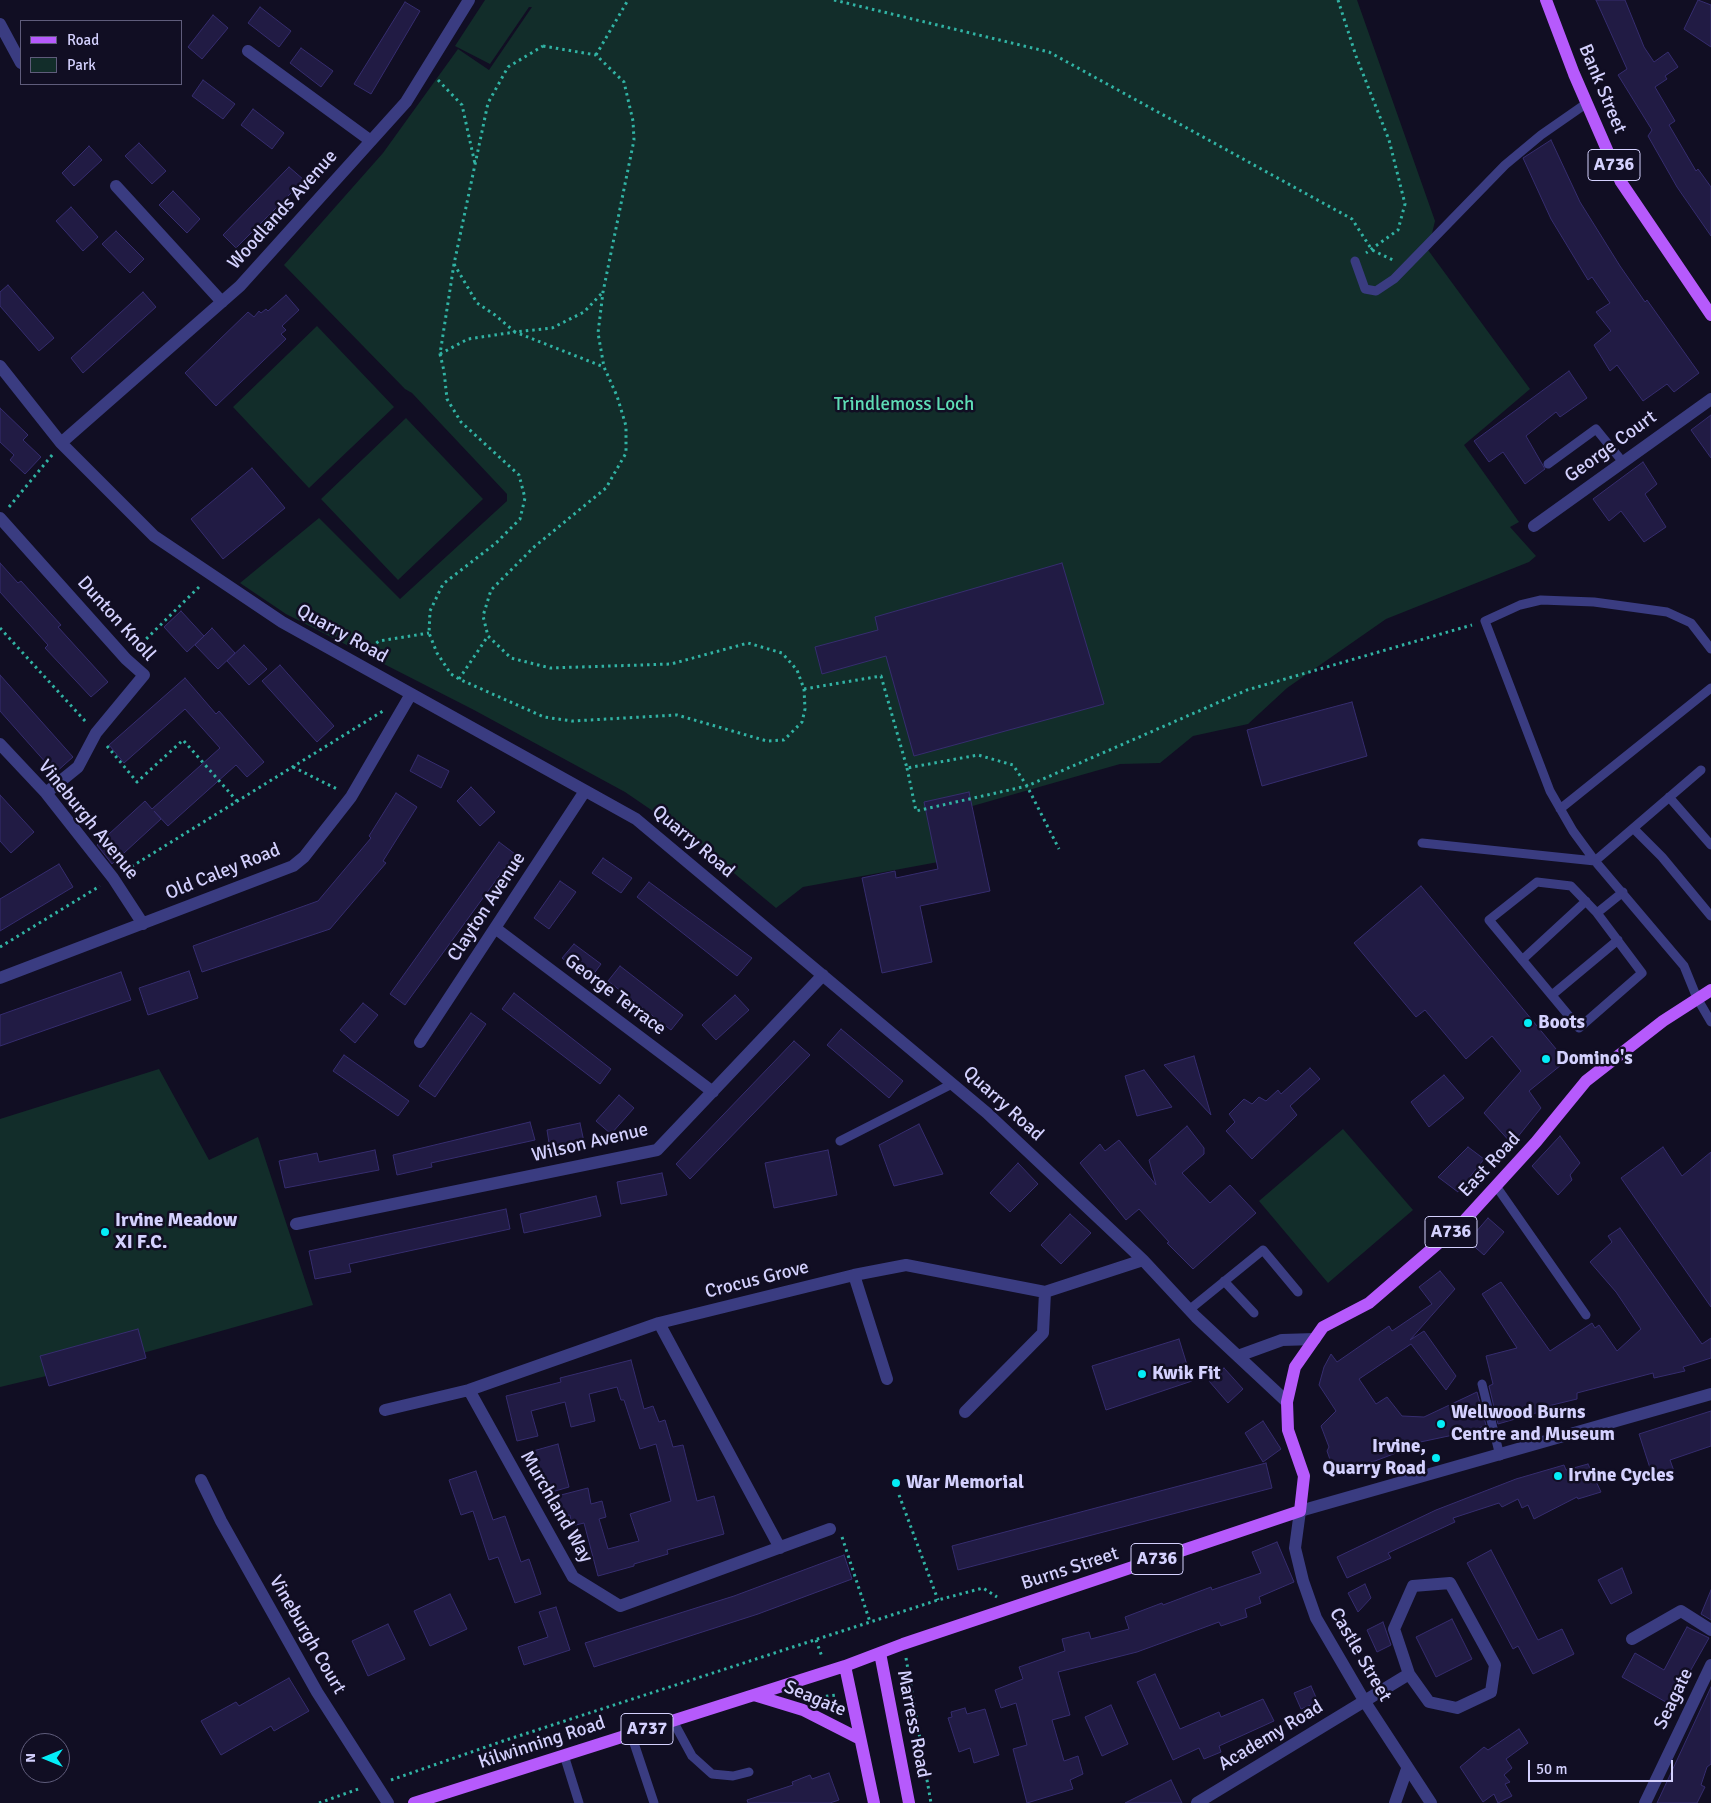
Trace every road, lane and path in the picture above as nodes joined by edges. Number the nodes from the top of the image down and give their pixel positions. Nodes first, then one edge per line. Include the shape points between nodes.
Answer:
1 (469, 0) edge
2 (628, 0) edge
3 (834, 0) edge
4 (1338, 0) edge
5 (1546, 0) edge
6 (0, 24) edge
7 (248, 51) dead end
8 (596, 55) junction
9 (20, 61) edge
10 (427, 68) junction
11 (1586, 103) junction
12 (371, 141) junction
13 (476, 166) junction
14 (116, 186) dead end
15 (1372, 250) junction
16 (1355, 261) joint
17 (454, 264) junction
18 (1406, 266) junction
19 (603, 292) junction
20 (222, 302) junction
21 (1711, 315) edge
22 (515, 332) junction
23 (440, 354) junction
24 (0, 366) edge
25 (604, 368) junction
26 (1711, 399) edge
27 (61, 443) junction
28 (1622, 461) junction
29 (1548, 464) dead end
30 (0, 518) edge
31 (1534, 526) dead end
32 (212, 575) junction
33 (1485, 621) junction
34 (428, 633) junction
35 (488, 636) junction
36 (1711, 648) edge
37 (126, 659) junction
38 (358, 664) junction
39 (459, 679) junction
40 (1711, 688) edge
41 (804, 689) junction
42 (411, 694) junction
43 (385, 710) dead end
44 (0, 744) edge
45 (293, 767) junction
46 (907, 768) junction
47 (1701, 770) dead end
48 (1027, 786) junction
49 (585, 791) junction
50 (46, 793) junction
51 (351, 796) junction
52 (1669, 798) junction
53 (1560, 809) junction
54 (1634, 828) junction
55 (1422, 843) dead end
56 (1711, 845) edge
57 (1059, 849) dead end
58 (1595, 861) junction
59 (113, 878) junction
60 (1623, 892) junction
61 (1586, 901) junction
62 (1597, 913) junction
63 (1711, 916) edge
64 (143, 924) junction
65 (496, 928) junction
66 (1618, 940) junction
67 (0, 947) edge
68 (1522, 960) junction
69 (824, 975) junction
70 (0, 978) edge
71 (1711, 990) edge
72 (1552, 995) junction
73 (1698, 998) junction
74 (1711, 1022) edge
75 (420, 1042) dead end
76 (952, 1084) junction
77 (712, 1092) junction
78 (840, 1141) dead end
79 (1496, 1186) junction
80 (296, 1224) dead end
81 (1143, 1260) junction
82 (854, 1275) junction
83 (1224, 1281) junction
84 (1045, 1292) junction
85 (1298, 1292) dead end
86 (1189, 1310) junction
87 (1254, 1313) dead end
88 (1586, 1316) dead end
89 (659, 1323) junction
90 (1314, 1339) junction
91 (1238, 1356) junction
92 (887, 1379) dead end
93 (1482, 1384) dead end
94 (469, 1390) junction
95 (1711, 1394) edge
96 (1287, 1402) junction
97 (385, 1410) dead end
98 (965, 1412) dead end
99 (1500, 1456) junction
100 (201, 1480) dead end
101 (899, 1495) dead end
102 (1300, 1511) junction
103 (830, 1530) joint
104 (780, 1548) junction
105 (938, 1600) junction
106 (1013, 1608) junction
107 (870, 1622) junction
108 (1711, 1630) edge
109 (1632, 1639) dead end
110 (903, 1644) junction
111 (880, 1653) junction
112 (1711, 1665) edge
113 (844, 1666) junction
114 (1409, 1674) junction
115 (754, 1695) junction
116 (1365, 1702) junction
117 (673, 1721) junction
118 (631, 1734) junction
119 (860, 1739) junction
120 (564, 1755) junction
121 (1407, 1769) junction
122 (749, 1772) dead end
123 (376, 1783) junction
124 (319, 1803) edge
125 (388, 1803) edge
126 (414, 1803) edge
127 (579, 1803) edge
128 (654, 1803) edge
129 (874, 1803) edge
130 (909, 1803) edge
131 (931, 1803) edge
132 (1197, 1803) edge
133 (1395, 1803) edge
134 (1431, 1803) edge
135 (1645, 1803) edge

1 - 10 street, Woodlands Avenue
2 - 8 path
3 - 15 path via 1049,52 1352,219
4 - 15 path via 1389,140 1405,204 1398,230
5 - 11 main road, Bank Street / A736
6 - 9 street
7 - 12 street
8 - 13 path via 543,46 508,67 488,103
8 - 19 path via 624,82 634,140
10 - 12 street, Woodlands Avenue via 406,102
10 - 13 path via 462,105
11 - 18 lane via 1505,165
11 - 21 main road, Bank Street / A736 via 1622,182
12 - 20 street, Woodlands Avenue
13 - 17 path
14 - 20 street
15 - 16 path
15 - 18 path
16 - 18 lane via 1365,289 1376,291
17 - 22 path via 477,303
17 - 23 path
19 - 22 path via 584,312 552,328
19 - 25 path via 598,333
20 - 27 street, Woodlands Avenue
22 - 23 path via 468,338
22 - 25 path
23 - 34 path via 447,399 460,422 519,474 525,498 520,519 496,543 443,584 430,612
24 - 27 street, Quarry Road
25 - 35 path via 626,426 626,453 606,488 534,547 491,590 483,616
26 - 28 street, George Court
27 - 30 path
27 - 32 street, Quarry Road via 154,536
28 - 29 lane via 1596,429
28 - 31 street, George Court
30 - 37 street, Dunton Knoll
32 - 37 path
32 - 38 street, Quarry Road via 282,622
33 - 36 lane via 1520,605 1541,600 1594,602 1667,612 1691,623
33 - 48 path via 1247,690
33 - 53 lane via 1550,791
34 - 38 path via 379,642 369,648
34 - 39 path via 437,653
35 - 39 path
35 - 41 path via 511,658 550,668 672,664 748,643 782,653 797,670
37 - 50 street, Dunton Knoll via 144,675 96,733 78,767
38 - 42 street, Quarry Road
39 - 41 path via 544,717 572,721 677,715 766,741 784,740 802,722
40 - 53 lane
41 - 46 path via 881,676
42 - 49 street, Quarry Road
42 - 51 street, Old Caley Road
43 - 45 path
44 - 50 street, Vineburgh Avenue
45 - 51 path
45 - 59 path
46 - 48 path via 978,755 1013,765
46 - 48 path via 916,811
47 - 52 lane
48 - 57 path
49 - 65 street, Clayton Avenue
49 - 69 street, Quarry Road via 636,819
50 - 59 street, Vineburgh Avenue
51 - 64 street, Old Caley Road via 304,858 293,866
52 - 54 lane
52 - 56 lane
53 - 58 lane
54 - 58 lane
54 - 63 lane
55 - 58 lane
58 - 60 lane
59 - 64 street, Vineburgh Avenue
59 - 67 path
60 - 62 lane
60 - 73 lane via 1684,966
61 - 62 lane
61 - 68 lane
61 - 68 lane via 1571,886 1537,882 1488,920
62 - 66 lane
64 - 70 street, Old Caley Road
65 - 75 street, Clayton Avenue
65 - 77 street, George Terrace
66 - 72 lane
66 - 72 lane via 1642,973 1579,1028
68 - 72 lane
69 - 76 street, Quarry Road
69 - 77 street, Wilson Avenue
71 - 73 main road, East Road / A736
73 - 74 lane
73 - 79 main road, East Road / A736 via 1586,1081
76 - 78 lane
76 - 81 street, Quarry Road
77 - 80 street, Wilson Avenue via 657,1150
79 - 88 lane
79 - 90 main road, East Road / A736 via 1463,1222 1369,1303 1323,1327
81 - 84 street, Crocus Grove
81 - 86 street, Quarry Road
82 - 84 street, Crocus Grove via 906,1265
82 - 89 street, Crocus Grove
82 - 92 street
83 - 85 lane via 1263,1250
83 - 86 lane
83 - 87 lane
84 - 98 street via 1043,1333
86 - 91 street, Quarry Road
89 - 94 street, Crocus Grove
89 - 104 street
90 - 91 street via 1282,1340
90 - 96 main road, East Road / A736 via 1295,1366
91 - 96 street, Quarry Road
93 - 99 lane
94 - 97 street, Crocus Grove
94 - 104 street, Murchland Way via 573,1577 620,1606
95 - 99 street
96 - 102 main road, East Road / A736 via 1288,1430 1304,1476
99 - 102 street
100 - 123 street, Vineburgh Court via 317,1692
101 - 105 path
102 - 106 main road, Burns Street / A736
102 - 116 street, Castle Street via 1295,1548 1302,1581 1316,1618
103 - 104 street, Murchland Way
103 - 107 path via 841,1534
105 - 106 path via 983,1588
105 - 107 path
106 - 110 main road, Burns Street / A736
107 - 123 path
108 - 109 street via 1681,1611
110 - 111 main road, Burns Street / A736
110 - 131 path
111 - 113 main road, Kilwinning Road / A737
111 - 130 main road, Marress Road
112 - 135 street, Seagate
113 - 115 main road, Kilwinning Road / A737
113 - 119 main road
114 - 114 street via 1394,1629 1414,1586 1450,1583 1495,1665 1491,1692 1457,1708 1429,1702
114 - 116 street, Academy Road
115 - 117 main road, Kilwinning Road / A737
115 - 119 main road, Seagate via 803,1710
116 - 121 street, Castle Street
116 - 132 street, Academy Road
117 - 118 main road, Kilwinning Road / A737
117 - 122 lane via 692,1756 712,1774 733,1776
118 - 120 main road, Kilwinning Road / A737
118 - 128 lane
119 - 129 main road
120 - 126 main road, Kilwinning Road / A737
120 - 127 lane
121 - 133 street
121 - 134 street, Castle Street
123 - 124 path
123 - 125 street, Vineburgh Court

